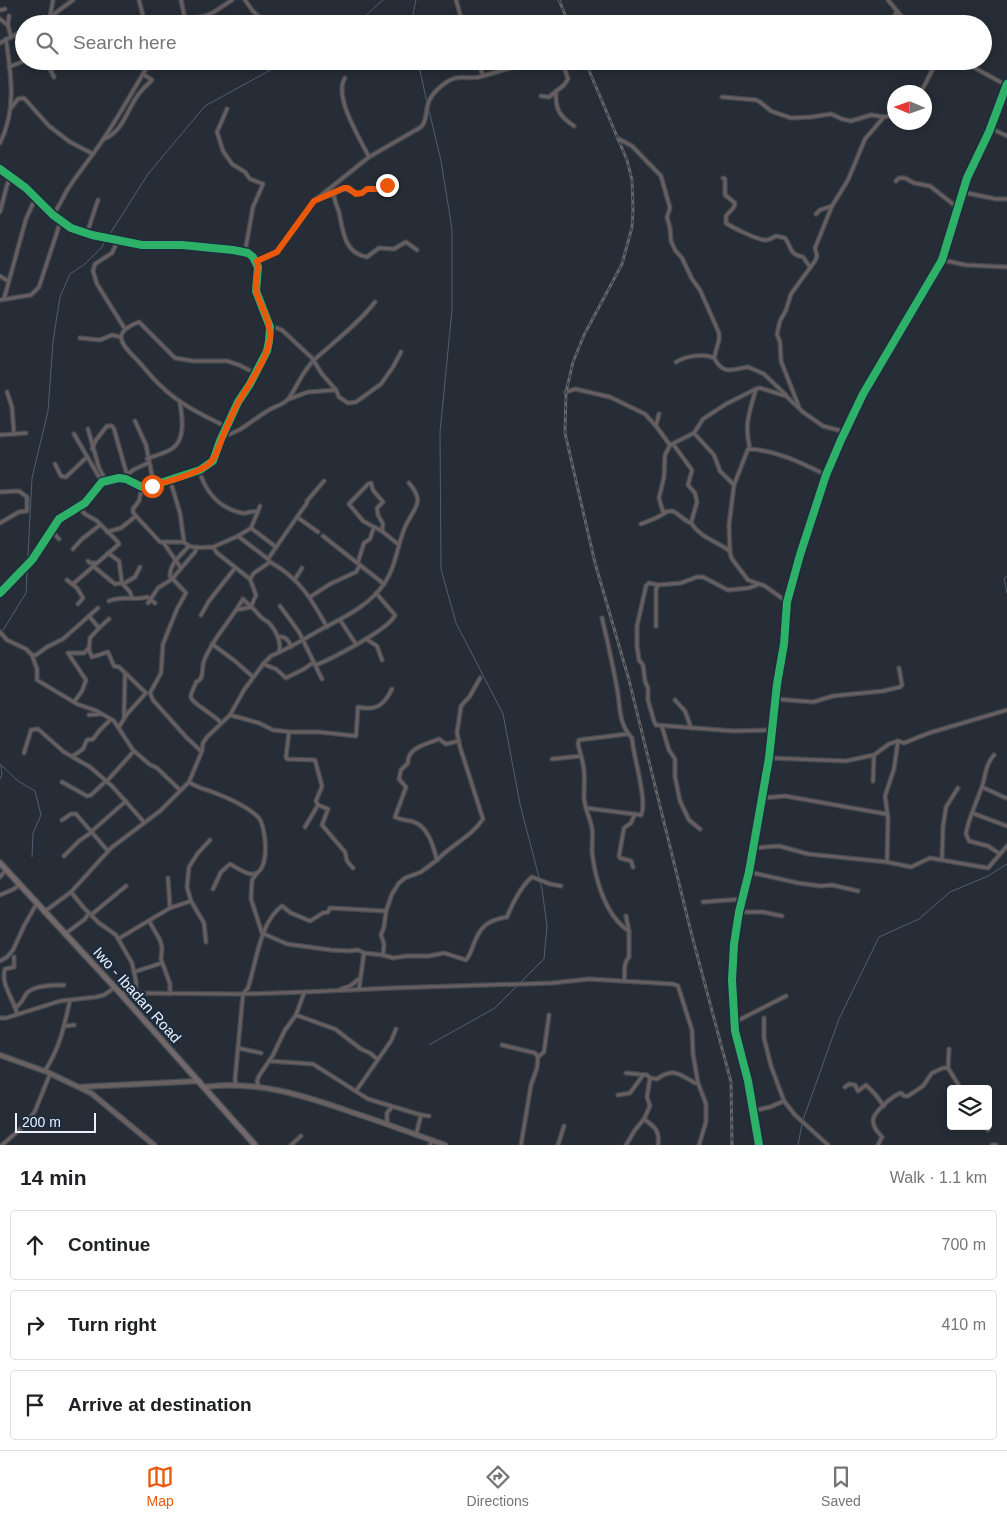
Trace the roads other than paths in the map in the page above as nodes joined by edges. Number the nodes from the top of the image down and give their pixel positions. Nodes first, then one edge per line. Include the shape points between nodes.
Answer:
1 (53, 0) edge
2 (73, 0) edge
3 (139, 0) edge
4 (181, 0) edge
5 (232, 0) edge
6 (245, 0) edge
7 (456, 0) edge
8 (888, 0) edge
9 (5, 9) dead end
10 (0, 10) edge
11 (897, 11) junction
12 (50, 15) edge
13 (53, 15) edge
14 (143, 15) edge
15 (184, 15) edge
16 (207, 15) edge
17 (257, 15) edge
18 (460, 15) edge
19 (895, 15) edge
20 (900, 15) edge
21 (9, 16) dead end
22 (0, 19) edge
23 (8, 25) junction
24 (15, 34) edge
25 (10, 37) junction
26 (6, 39) junction
27 (0, 43) edge
28 (15, 64) edge
29 (9, 67) junction
30 (50, 70) edge
31 (145, 70) edge
32 (481, 70) edge
33 (504, 70) edge
34 (565, 70) edge
35 (932, 70) edge
36 (979, 70) edge
37 (143, 74) junction
38 (483, 76) junction
39 (54, 77) dead end
40 (345, 78) dead end
41 (925, 85) edge
42 (1007, 85) edge
43 (556, 91) junction
44 (541, 96) dead end
45 (722, 97) dead end
46 (11, 108) junction
47 (227, 109) dead end
48 (887, 116) edge
49 (884, 117) junction
50 (574, 126) dead end
51 (990, 128) junction
52 (1007, 136) edge
53 (619, 139) dead end
54 (103, 140) junction
55 (0, 143) edge
56 (93, 154) junction
57 (369, 157) junction
58 (0, 169) edge
59 (11, 177) junction
60 (723, 178) dead end
61 (896, 181) dead end
62 (395, 186) dead end
63 (962, 192) junction
64 (333, 194) junction
65 (321, 197) junction
66 (35, 199) junction
67 (1007, 199) edge
68 (98, 200) dead end
69 (832, 206) junction
70 (958, 208) junction
71 (0, 212) edge
72 (816, 214) dead end
73 (53, 216) junction
74 (60, 220) junction
75 (87, 233) junction
76 (118, 240) junction
77 (417, 250) dead end
78 (244, 252) junction
79 (942, 260) junction
80 (257, 261) junction
81 (810, 267) junction
82 (1007, 267) edge
83 (0, 276) edge
84 (8, 281) junction
85 (2, 299) edge
86 (375, 302) dead end
87 (270, 327) junction
88 (125, 329) junction
89 (121, 337) junction
90 (80, 338) dead end
91 (400, 352) dead end
92 (714, 358) junction
93 (314, 361) junction
94 (676, 362) dead end
95 (254, 374) junction
96 (336, 390) junction
97 (756, 390) junction
98 (7, 392) dead end
99 (566, 392) dead end
100 (786, 396) junction
101 (288, 400) junction
102 (180, 402) junction
103 (799, 407) junction
104 (659, 414) dead end
105 (135, 421) dead end
106 (656, 426) junction
107 (227, 427) junction
108 (88, 429) dead end
109 (845, 432) junction
110 (26, 433) dead end
111 (694, 433) junction
112 (14, 434) junction
113 (74, 434) dead end
114 (0, 435) edge
115 (222, 436) junction
116 (672, 444) junction
117 (92, 449) junction
118 (750, 450) junction
119 (87, 457) junction
120 (147, 458) junction
121 (148, 463) junction
122 (55, 464) dead end
123 (826, 475) junction
124 (202, 476) dead end
125 (126, 477) junction
126 (170, 480) junction
127 (104, 482) junction
128 (324, 482) dead end
129 (409, 483) dead end
130 (734, 485) junction
131 (154, 486) junction
132 (142, 487) junction
133 (0, 492) edge
134 (80, 506) junction
135 (260, 506) dead end
136 (258, 512) junction
137 (666, 513) junction
138 (136, 516) junction
139 (296, 517) junction
140 (0, 523) edge
141 (691, 523) junction
142 (641, 524) dead end
143 (100, 525) junction
144 (251, 528) junction
145 (374, 528) junction
146 (51, 530) junction
147 (382, 531) junction
148 (107, 532) junction
149 (318, 532) dead end
150 (238, 536) junction
151 (323, 536) dead end
152 (59, 539) dead end
153 (163, 542) junction
154 (184, 542) junction
155 (400, 545) junction
156 (190, 546) junction
157 (213, 547) junction
158 (276, 547) junction
159 (197, 548) junction
160 (73, 549) dead end
161 (730, 551) junction
162 (108, 553) junction
163 (269, 560) junction
164 (88, 561) dead end
165 (176, 561) junction
166 (96, 563) junction
167 (359, 564) junction
168 (93, 566) junction
169 (140, 567) dead end
170 (181, 568) junction
171 (235, 568) junction
172 (302, 568) dead end
173 (172, 579) junction
174 (250, 579) junction
175 (295, 579) junction
176 (67, 580) dead end
177 (73, 584) junction
178 (123, 584) junction
179 (384, 584) junction
180 (758, 584) junction
181 (658, 585) junction
182 (0, 593) edge
183 (376, 594) junction
184 (310, 597) junction
185 (132, 598) junction
186 (109, 601) dead end
187 (149, 601) junction
188 (787, 602) junction
189 (155, 603) dead end
190 (78, 604) dead end
191 (280, 606) dead end
192 (251, 607) junction
193 (98, 608) dead end
194 (236, 610) junction
195 (201, 615) dead end
196 (89, 616) junction
197 (602, 618) dead end
198 (109, 620) dead end
199 (340, 620) junction
200 (656, 626) dead end
201 (327, 627) junction
202 (99, 628) junction
203 (1, 633) edge
204 (278, 638) junction
205 (366, 638) junction
206 (303, 640) junction
207 (212, 644) junction
208 (356, 644) junction
209 (291, 647) junction
210 (89, 648) junction
211 (279, 653) junction
212 (32, 655) junction
213 (382, 660) dead end
214 (263, 664) junction
215 (315, 664) junction
216 (898, 668) dead end
217 (125, 673) junction
218 (253, 677) junction
219 (480, 678) dead end
220 (322, 679) dead end
221 (392, 689) dead end
222 (148, 693) junction
223 (776, 699) junction
224 (675, 700) dead end
225 (74, 702) junction
226 (1007, 710) edge
227 (102, 714) junction
228 (89, 715) dead end
229 (230, 715) junction
230 (111, 719) junction
231 (124, 719) junction
232 (221, 723) junction
233 (661, 726) junction
234 (119, 727) junction
235 (693, 728) junction
236 (773, 730) junction
237 (289, 732) junction
238 (627, 734) junction
239 (459, 741) junction
240 (898, 741) junction
241 (134, 750) junction
242 (202, 751) junction
243 (24, 753) dead end
244 (874, 755) junction
245 (994, 755) dead end
246 (73, 756) junction
247 (581, 756) junction
248 (552, 758) dead end
249 (769, 758) junction
250 (106, 781) junction
251 (872, 781) dead end
252 (62, 782) dead end
253 (189, 782) junction
254 (982, 787) junction
255 (958, 788) dead end
256 (180, 790) junction
257 (762, 798) junction
258 (1006, 798) dead end
259 (126, 801) junction
260 (318, 805) junction
261 (586, 808) junction
262 (635, 814) junction
263 (886, 814) junction
264 (972, 814) junction
265 (62, 820) dead end
266 (144, 822) junction
267 (1007, 826) edge
268 (305, 827) dead end
269 (700, 830) dead end
270 (92, 832) junction
271 (210, 840) dead end
272 (1007, 846) edge
273 (753, 848) junction
274 (108, 851) junction
275 (1000, 854) junction
276 (64, 856) dead end
277 (942, 859) junction
278 (436, 860) junction
279 (887, 862) junction
280 (0, 863) edge
281 (633, 867) dead end
282 (353, 868) dead end
283 (6, 870) junction
284 (258, 872) junction
285 (749, 872) junction
286 (0, 877) edge
287 (168, 878) dead end
288 (19, 885) junction
289 (126, 886) dead end
290 (561, 886) dead end
291 (213, 889) dead end
292 (858, 891) dead end
293 (70, 892) junction
294 (0, 895) edge
295 (742, 898) junction
296 (191, 901) junction
297 (703, 902) dead end
298 (37, 903) junction
299 (170, 908) junction
300 (386, 911) junction
301 (44, 912) junction
302 (739, 912) junction
303 (90, 914) junction
304 (626, 916) dead end
305 (782, 916) dead end
306 (149, 921) junction
307 (629, 931) junction
308 (262, 933) junction
309 (64, 934) junction
310 (118, 939) junction
311 (206, 942) dead end
312 (364, 953) junction
313 (383, 955) junction
314 (14, 957) dead end
315 (0, 961) edge
316 (162, 963) junction
317 (134, 972) junction
318 (360, 978) junction
319 (624, 981) junction
320 (64, 985) dead end
321 (114, 988) junction
322 (360, 989) junction
323 (336, 990) junction
324 (305, 992) junction
325 (120, 993) junction
326 (136, 993) junction
327 (170, 994) junction
328 (242, 994) junction
329 (786, 996) dead end
330 (70, 1000) junction
331 (16, 1007) junction
332 (17, 1014) junction
333 (296, 1015) junction
334 (550, 1015) dead end
335 (0, 1018) edge
336 (764, 1018) dead end
337 (735, 1022) junction
338 (74, 1025) dead end
339 (65, 1026) junction
340 (396, 1029) dead end
341 (502, 1045) dead end
342 (238, 1048) junction
343 (949, 1049) dead end
344 (261, 1053) dead end
345 (0, 1055) edge
346 (538, 1056) junction
347 (377, 1060) junction
348 (269, 1061) junction
349 (948, 1068) junction
350 (626, 1072) dead end
351 (49, 1073) junction
352 (643, 1074) junction
353 (650, 1078) junction
354 (199, 1081) junction
355 (698, 1083) junction
356 (236, 1084) junction
357 (959, 1085) edge
358 (204, 1087) junction
359 (259, 1087) junction
360 (845, 1087) dead end
361 (82, 1090) junction
362 (356, 1091) junction
363 (618, 1095) dead end
364 (784, 1101) junction
365 (884, 1106) junction
366 (392, 1107) junction
367 (753, 1111) junction
368 (421, 1115) junction
369 (429, 1116) dead end
370 (644, 1119) junction
371 (388, 1124) junction
372 (564, 1126) dead end
373 (416, 1134) junction
374 (301, 1136) dead end
375 (431, 1143) edge
376 (2, 1145) edge
377 (154, 1145) edge
378 (256, 1145) edge
379 (291, 1145) edge
380 (445, 1145) edge
381 (521, 1145) edge
382 (558, 1145) edge
383 (626, 1145) edge
384 (658, 1145) edge
385 (699, 1145) edge
386 (759, 1145) edge
387 (828, 1145) edge
388 (878, 1145) edge

1 - 12 street
2 - 13 street
3 - 14 street
4 - 15 street
5 - 16 street
6 - 17 street
7 - 18 street
8 - 11 street
9 - 10 street
11 - 19 street
11 - 20 street
21 - 23 street
22 - 23 street
23 - 25 street
24 - 25 street
25 - 26 street
26 - 27 street
26 - 29 street
28 - 29 street
29 - 46 street
30 - 39 street
31 - 37 street
32 - 38 street
33 - 38 street
34 - 43 street via 568,79
35 - 41 street
36 - 42 street
37 - 54 street
37 - 54 street via 152,80 140,91 120,128
38 - 57 street via 450,80 429,102 425,123 421,127
40 - 57 street via 342,84 345,108
42 - 51 street
43 - 44 street via 549,97
43 - 50 street via 558,110
45 - 49 street via 756,100 771,111 791,118 831,114 851,121 871,115
46 - 55 street
46 - 56 street via 18,99 24,98 49,126
47 - 78 street via 217,132 223,151 232,164 250,179 263,184 253,206
48 - 49 street
49 - 69 street via 865,139 848,180
51 - 52 street
51 - 63 street
53 - 92 street via 632,146 661,176 670,208 667,217 671,241 700,290 719,333
54 - 56 street
56 - 73 street
57 - 65 street
58 - 59 street
59 - 66 street
59 - 71 street
60 - 81 street via 725,195 735,203 726,216 726,223 763,240 776,236 785,238 792,253 803,257
61 - 70 street via 902,178 926,185
62 - 64 street via 367,189 356,194 344,188
63 - 67 street
63 - 70 street
64 - 65 street
64 - 77 street via 344,238 352,249 367,257 379,248 394,249 406,242
65 - 80 street via 314,201 277,252
66 - 73 street
66 - 84 street
68 - 75 street
69 - 72 street
69 - 81 street via 815,248 817,256
70 - 79 street
73 - 74 street
74 - 75 street
74 - 85 street via 39,287 31,295
75 - 76 street
76 - 78 street
76 - 88 street via 115,249 96,264 93,271 97,284
78 - 80 street
79 - 82 street
79 - 109 street via 863,394
80 - 87 street via 256,291
81 - 103 street via 791,294 777,334 781,362
83 - 84 street
84 - 85 street
86 - 93 street
87 - 93 street via 286,333
87 - 95 street via 267,351
88 - 89 street
88 - 95 street via 139,322 175,358 227,361
89 - 90 street
89 - 102 street via 127,351
91 - 96 street via 381,384 356,402 348,403 339,397
92 - 94 street via 704,354
92 - 100 street via 727,370 748,367 764,374
93 - 96 street
93 - 101 street via 301,375
95 - 107 street
96 - 101 street via 308,392
97 - 100 street via 762,388
97 - 111 street via 703,419
97 - 118 street via 746,426
98 - 112 street
99 - 106 street via 575,390 610,397 645,414
100 - 103 street
101 - 115 street via 254,422
102 - 107 street
102 - 120 street via 182,432 179,440 174,448
103 - 109 street via 823,426
104 - 106 street
105 - 120 street via 146,446
106 - 116 street via 667,443
107 - 115 street
108 - 117 street
109 - 123 street
110 - 112 street
111 - 116 street
111 - 130 street via 714,455 720,471
112 - 114 street
113 - 119 street
115 - 126 street via 216,455 207,466
116 - 137 street via 665,455 659,498 662,512
116 - 141 street via 692,470 688,485 698,502
117 - 125 street via 107,426 112,426
117 - 127 street
118 - 123 street via 772,451
118 - 130 street
119 - 122 street via 66,477 61,476
119 - 127 street
120 - 121 street
121 - 125 street
121 - 131 street
123 - 188 street
124 - 136 street via 207,490 223,504 241,513
125 - 127 street
125 - 132 street
126 - 131 street
126 - 154 street
127 - 134 street
128 - 139 street
129 - 155 street via 419,498
130 - 161 street via 729,524
131 - 132 street
132 - 138 street via 139,502 133,509
133 - 140 street via 19,491 27,497 28,503 27,512 19,512
134 - 143 street
134 - 146 street via 64,514
135 - 136 street
136 - 144 street
137 - 141 street via 673,511
137 - 142 street
138 - 148 street via 121,528
138 - 153 street via 151,534
139 - 149 street
139 - 158 street
141 - 161 street via 704,537
143 - 148 street
143 - 160 street
144 - 150 street
144 - 158 street
145 - 147 street
145 - 147 street via 349,504 371,483 383,502 377,508
145 - 167 street via 370,539 364,543
146 - 152 street
146 - 182 street via 32,560
147 - 155 street
148 - 162 street via 119,544
150 - 157 street
150 - 163 street
151 - 167 street
153 - 154 street
153 - 165 street
154 - 156 street
155 - 179 street
156 - 159 street
156 - 165 street
157 - 159 street
157 - 171 street
158 - 163 street
159 - 170 street
161 - 180 street via 742,573
162 - 166 street
162 - 178 street via 119,561
163 - 174 street
163 - 175 street
164 - 166 street
165 - 170 street
165 - 173 street via 170,572
166 - 168 street
167 - 179 street
167 - 184 street via 356,572
168 - 177 street
168 - 178 street via 115,584
169 - 178 street via 135,577
170 - 173 street
171 - 174 street
171 - 195 street
172 - 175 street
173 - 187 street via 158,588
173 - 222 street via 186,593 163,644 161,673
174 - 192 street via 256,595
175 - 184 street
176 - 177 street
177 - 190 street via 83,598
178 - 185 street
179 - 183 street
180 - 181 street via 728,590 697,577 681,583
180 - 188 street
181 - 200 street
181 - 233 street via 649,583 644,590 637,631 639,660 643,665 648,700 654,721
183 - 199 street
183 - 205 street via 394,617
184 - 201 street
185 - 186 street
185 - 187 street via 148,597
187 - 189 street
188 - 223 street
191 - 206 street
192 - 194 street
192 - 194 street via 243,599
192 - 204 street via 268,622
193 - 196 street
194 - 207 street
196 - 202 street
196 - 212 street via 63,639
197 - 238 street via 620,714
198 - 202 street
199 - 201 street
199 - 208 street
201 - 206 street
202 - 210 street via 90,638
203 - 212 street via 6,640
204 - 209 street via 281,636 288,640
204 - 211 street
205 - 208 street
205 - 213 street via 377,646
206 - 209 street
206 - 215 street
207 - 218 street
207 - 232 street via 203,663 202,677 196,682 191,698
208 - 215 street via 336,657
209 - 211 street
210 - 217 street via 92,657 108,652 114,666
210 - 225 street via 84,652 68,653 86,680
211 - 214 street
212 - 225 street via 37,680
214 - 215 street via 286,678
214 - 218 street
215 - 220 street
216 - 223 street via 900,688 833,696 813,702
217 - 222 street
217 - 231 street
218 - 229 street
219 - 239 street via 461,706
221 - 237 street via 386,701 375,707 358,707 356,736
222 - 231 street
222 - 242 street
223 - 236 street
224 - 235 street
225 - 227 street
226 - 240 street via 929,733 904,744
227 - 228 street
227 - 230 street
229 - 232 street
229 - 237 street via 273,730
230 - 234 street
230 - 246 street
231 - 234 street
232 - 242 street via 207,737
233 - 235 street
233 - 269 street via 675,759 680,801 689,820
234 - 241 street
235 - 236 street
236 - 249 street
237 - 260 street via 288,759 315,760 322,786 316,801
238 - 247 street via 579,740
238 - 262 street via 632,738 642,792 642,813
239 - 278 street via 483,819 476,830
239 - 278 street via 446,744 440,739 411,752 399,779 406,787 395,818 417,824 425,830 433,843
240 - 244 street
240 - 263 street via 885,796
241 - 250 street
241 - 256 street
242 - 253 street
243 - 246 street via 31,730 36,729
244 - 249 street via 846,761
244 - 251 street
245 - 254 street via 988,762
246 - 250 street
247 - 248 street
247 - 261 street via 585,768
249 - 257 street
250 - 252 street via 87,796
250 - 259 street
253 - 256 street
253 - 284 street via 232,800 261,819 266,854
254 - 258 street
254 - 264 street
255 - 277 street via 946,808
256 - 266 street
257 - 263 street via 785,796
257 - 273 street
259 - 266 street
259 - 270 street
260 - 268 street
260 - 282 street via 328,810 322,825 345,852
261 - 262 street
261 - 307 street via 602,895 621,926
262 - 281 street via 624,828 619,856 631,861
263 - 279 street
264 - 267 street
264 - 275 street via 967,826 969,842 988,846
265 - 270 street via 76,814
266 - 274 street
270 - 274 street
270 - 276 street
271 - 296 street via 189,867 187,886
272 - 275 street
273 - 279 street via 779,846 808,854
273 - 285 street
274 - 293 street
275 - 277 street via 988,868
277 - 279 street via 930,858 911,867
278 - 300 street via 399,883
280 - 283 main road, Iwo - Ibadan Road
283 - 286 street
283 - 288 main road, Iwo - Ibadan Road
284 - 291 street via 250,874 230,864 221,872
284 - 308 street via 252,880 251,899
285 - 292 street
285 - 295 street
287 - 299 street
288 - 294 street
288 - 298 main road, Iwo - Ibadan Road
289 - 303 street
290 - 313 street via 532,877 507,916 493,919 484,926 466,960 444,953 393,958
293 - 301 street
293 - 303 street
295 - 297 street
295 - 302 street
296 - 299 street
296 - 311 street via 204,923
298 - 301 main road, Iwo - Ibadan Road
298 - 315 street via 13,950
299 - 306 street
300 - 308 street via 330,908 310,921 291,914 282,906
300 - 313 street via 381,935
301 - 309 main road, Iwo - Ibadan Road
302 - 305 street
302 - 337 street via 732,980
303 - 309 street
303 - 310 street
304 - 307 street
306 - 310 street
306 - 316 street via 160,940
307 - 319 street via 629,957 624,966
308 - 312 street via 287,944
308 - 328 street via 248,988
309 - 321 main road, Iwo - Ibadan Road
310 - 317 street
312 - 313 street
312 - 318 street
314 - 331 street via 14,967 5,969 3,974 6,991
316 - 317 street
316 - 327 street
317 - 326 street
318 - 322 street
318 - 323 street via 350,986
319 - 322 street via 589,979 552,984
319 - 355 street via 678,986 692,1030
320 - 331 street via 33,989
321 - 325 main road, Iwo - Ibadan Road
321 - 330 street via 96,998
322 - 323 street
323 - 324 street
324 - 328 street
324 - 333 street
325 - 326 street
325 - 354 main road, Iwo - Ibadan Road
326 - 327 street
327 - 328 street
328 - 342 street
329 - 337 street
330 - 332 street
330 - 339 street
331 - 332 street
332 - 335 street
333 - 347 street via 335,1029
333 - 348 street
334 - 346 street via 544,1052
336 - 364 street via 764,1038
337 - 367 street
338 - 339 street
339 - 351 street via 56,1053 46,1069
340 - 347 street
341 - 346 street
342 - 344 street
342 - 356 street
343 - 349 street
345 - 351 street
346 - 381 street
347 - 362 street
348 - 359 street via 257,1081
348 - 362 street via 313,1064
349 - 357 street
349 - 365 street via 932,1073 914,1093 895,1095
350 - 352 street
351 - 361 street
351 - 376 street via 35,1111 26,1124
352 - 353 street
352 - 363 street via 630,1093
353 - 355 street via 657,1079 665,1073 674,1072
353 - 370 street via 647,1097 650,1106
354 - 358 main road, Iwo - Ibadan Road
354 - 361 street
355 - 385 street via 707,1112
356 - 358 street
356 - 359 street
358 - 378 main road, Iwo - Ibadan Road
359 - 371 street via 303,1096
360 - 365 street via 855,1085 858,1092 866,1085
361 - 377 street via 106,1105
362 - 366 street via 368,1100
364 - 367 street
364 - 387 street
365 - 388 street via 873,1121 882,1137
366 - 368 street
366 - 371 street via 387,1116
367 - 386 street
368 - 369 street
368 - 373 street
370 - 383 street
370 - 384 street via 654,1126 659,1136
371 - 373 street
372 - 382 street
373 - 375 street
374 - 379 street
375 - 380 street

